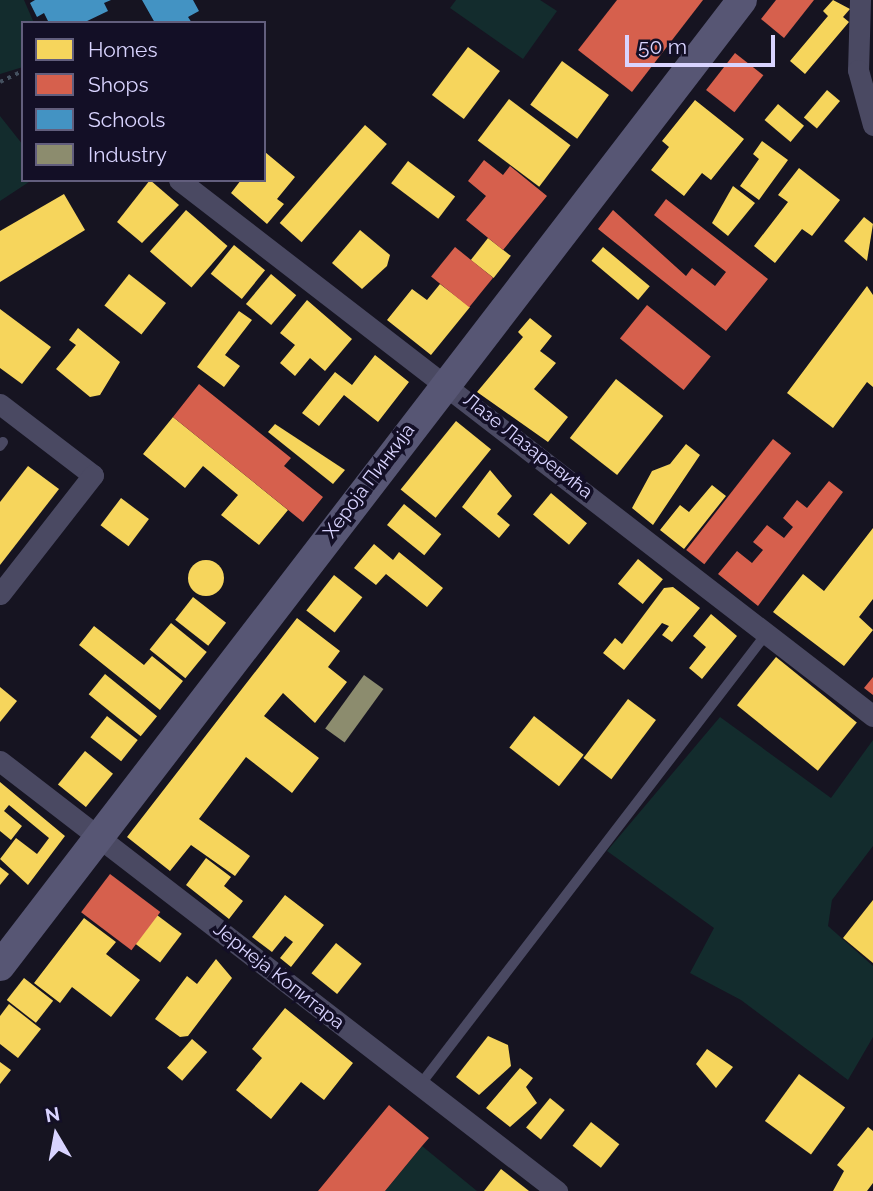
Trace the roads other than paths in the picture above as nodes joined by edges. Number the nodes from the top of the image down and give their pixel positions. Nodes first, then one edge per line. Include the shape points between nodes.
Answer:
1 (742, 0) edge
2 (860, 0) edge
3 (873, 125) edge
4 (183, 182) edge
5 (445, 382) junction
6 (0, 404) edge
7 (0, 594) edge
8 (766, 633) junction
9 (873, 716) edge
10 (0, 761) edge
11 (97, 836) junction
12 (0, 966) edge
13 (420, 1085) junction
14 (557, 1191) edge

1 - 5 street, Хероја Пинкија
2 - 3 street via 858,70
4 - 5 street, Лазе Лазаревића
5 - 8 street, Лазе Лазаревића
5 - 11 street, Хероја Пинкија
6 - 7 street via 93,475
8 - 9 street, Лазе Лазаревића
8 - 13 lane
10 - 11 street, Јернеја Копитара
11 - 12 street, Хероја Пинкија
11 - 13 street, Јернеја Копитара
13 - 14 street, Јернеја Копитара

